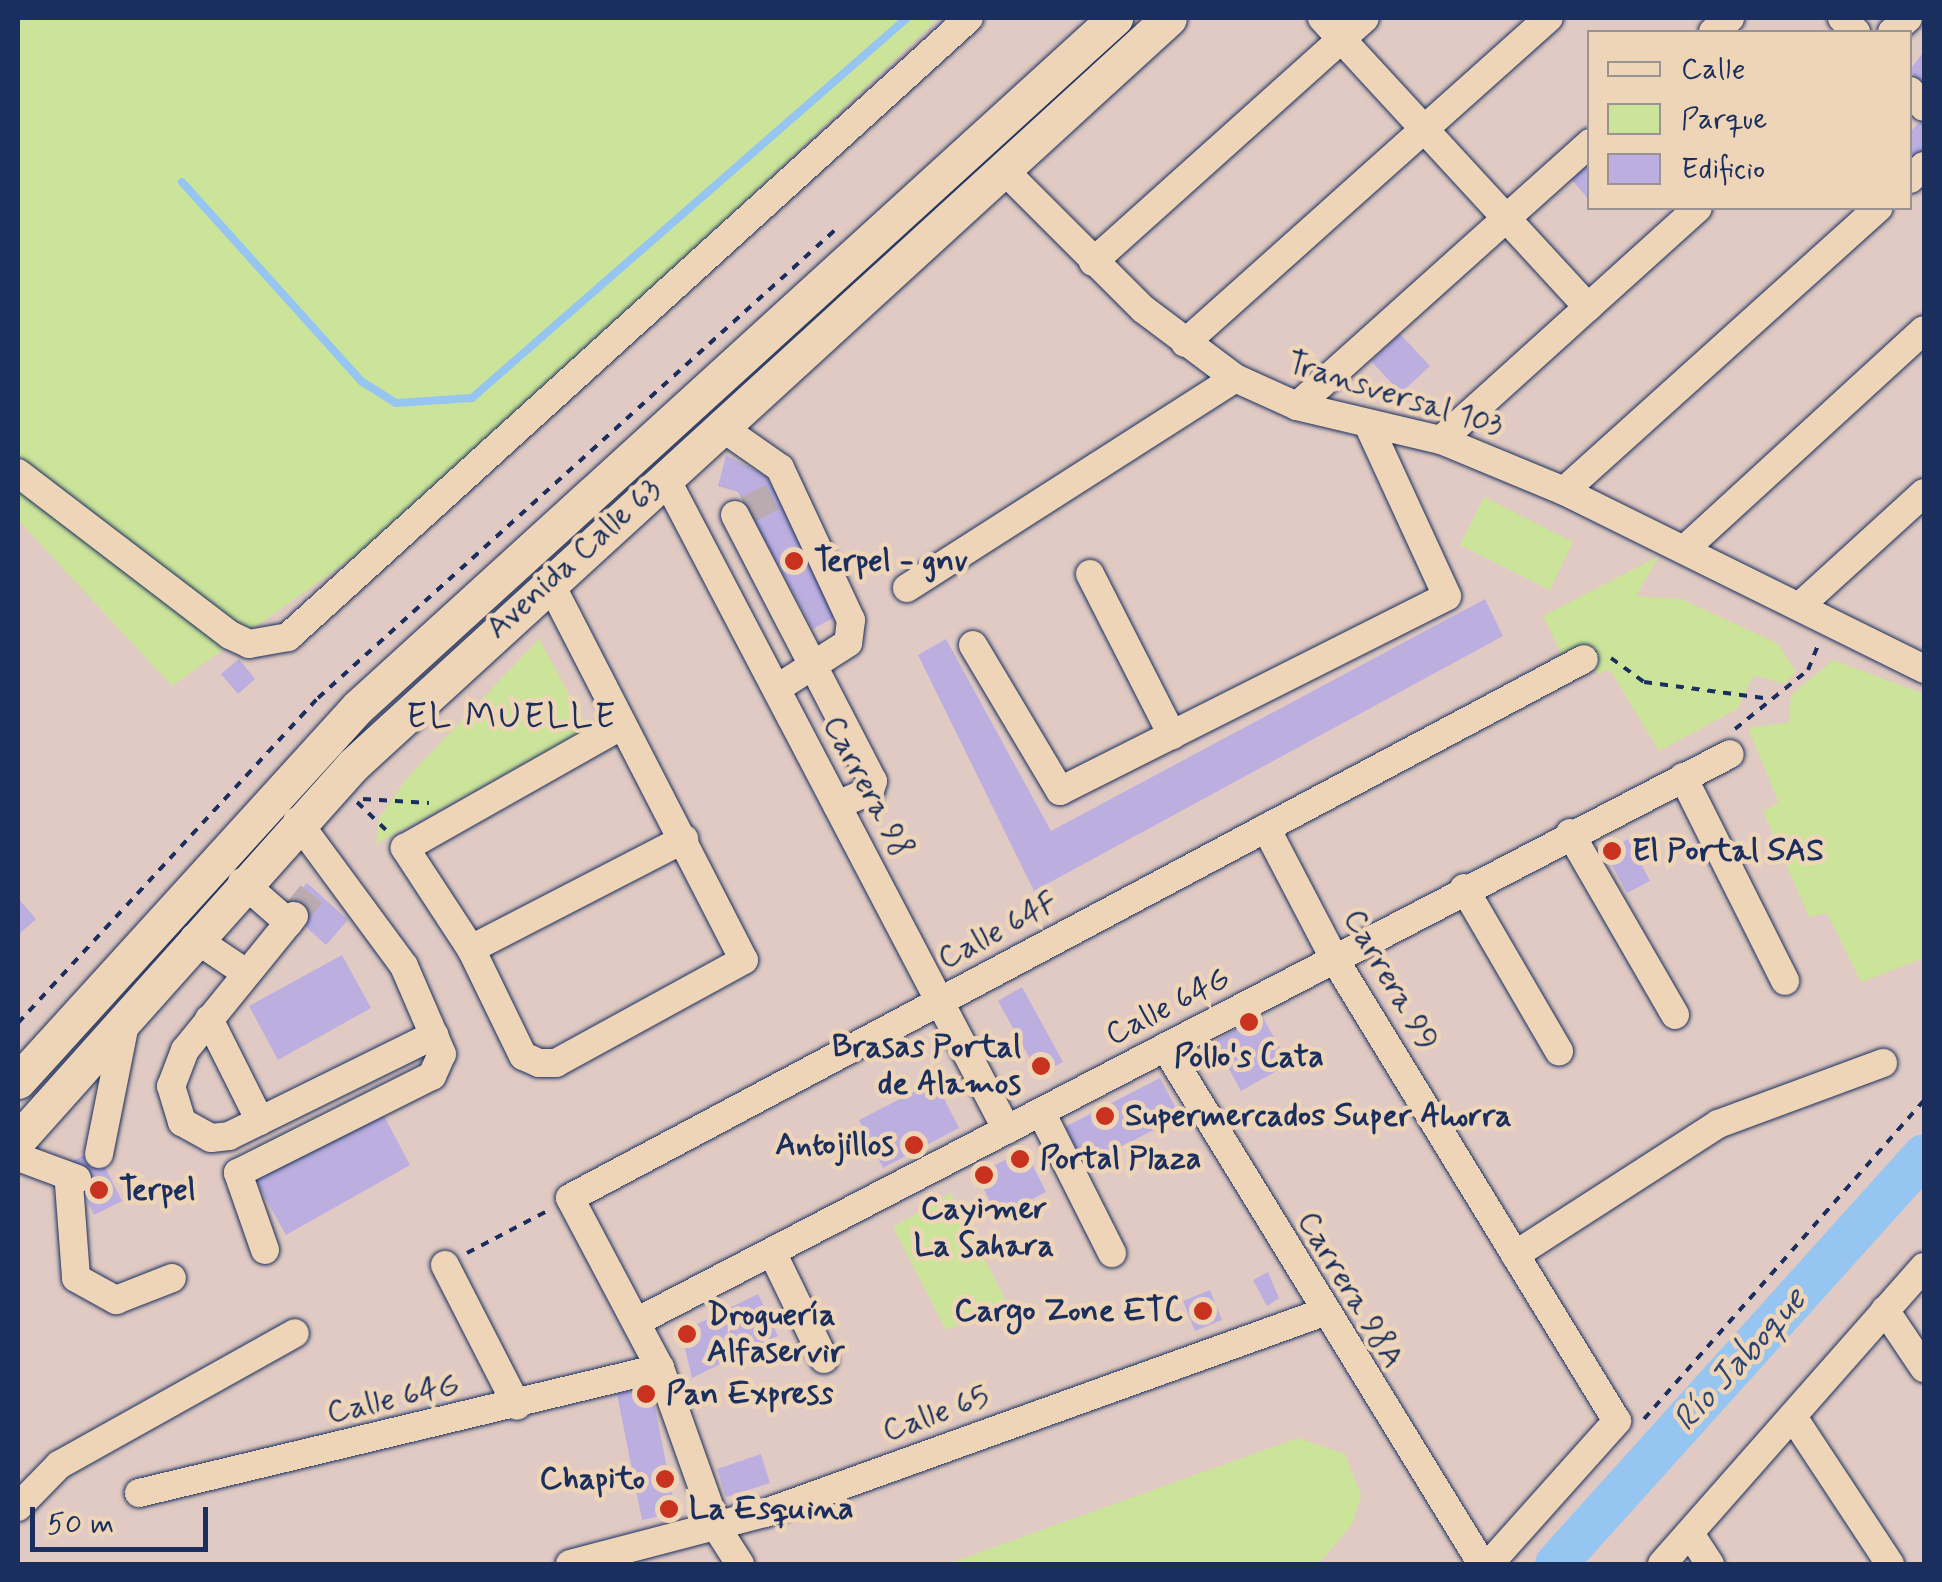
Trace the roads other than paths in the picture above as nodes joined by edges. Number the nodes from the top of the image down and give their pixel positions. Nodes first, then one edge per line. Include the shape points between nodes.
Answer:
1 (968, 18) edge
2 (1115, 18) edge
3 (1169, 18) edge
4 (1322, 18) edge
5 (1365, 18) edge
6 (1549, 18) edge
7 (1341, 39) junction
8 (1425, 129) junction
9 (1587, 146) edge
10 (1002, 168) junction
11 (1696, 210) edge
12 (1876, 210) edge
13 (1506, 218) junction
14 (1093, 262) junction
15 (1588, 307) junction
16 (1924, 330) edge
17 (1186, 344) junction
18 (1234, 378) junction
19 (1297, 406) junction
20 (1368, 424) junction
21 (720, 426) junction
22 (1441, 440) junction
23 (18, 474) edge
24 (664, 477) junction
25 (1564, 491) junction
26 (1924, 493) edge
27 (695, 535) junction
28 (1688, 547) junction
29 (1090, 574) dead end
30 (767, 576) junction
31 (549, 581) junction
32 (907, 588) dead end
33 (727, 596) junction
34 (1802, 604) junction
35 (973, 645) dead end
36 (1584, 660) road end
37 (1923, 666) edge
38 (816, 668) junction
39 (776, 688) junction
40 (622, 726) junction
41 (1172, 736) junction
42 (1730, 754) road end
43 (1683, 777) junction
44 (837, 805) junction
45 (296, 821) junction
46 (1266, 828) junction
47 (1570, 833) junction
48 (684, 838) junction
49 (334, 868) junction
50 (242, 882) junction
51 (1464, 888) junction
52 (314, 890) tunnel mouth
53 (194, 938) junction
54 (471, 949) junction
55 (1335, 960) junction
56 (246, 973) junction
57 (1785, 981) dead end
58 (943, 1001) junction
59 (128, 1008) junction
60 (1675, 1015) dead end
61 (209, 1020) junction
62 (434, 1035) junction
63 (1165, 1048) junction
64 (1558, 1051) dead end
65 (1883, 1063) dead end
66 (18, 1080) edge
67 (1041, 1112) junction
68 (260, 1121) junction
69 (1007, 1130) junction
70 (18, 1140) edge
71 (99, 1154) dead end
72 (18, 1157) edge
73 (264, 1250) dead end
74 (772, 1252) junction
75 (1112, 1254) dead end
76 (1515, 1255) junction
77 (445, 1264) road end
78 (1924, 1267) edge
79 (172, 1278) dead end
80 (1886, 1310) junction
81 (1321, 1313) junction
82 (638, 1320) junction
83 (295, 1333) dead end
84 (824, 1359) dead end
85 (660, 1368) junction
86 (1924, 1368) edge
87 (517, 1406) junction
88 (1794, 1417) junction
89 (140, 1493) dead end
90 (18, 1506) edge
91 (718, 1528) junction
92 (1691, 1534) junction
93 (570, 1564) edge
94 (740, 1564) edge
95 (1485, 1564) edge
96 (1662, 1564) edge
97 (1710, 1564) edge
98 (1890, 1564) edge

1 - 23 street via 288,637 249,644 230,636
2 - 66 main road, Avenida Calle 63 via 358,707
3 - 10 main road, Avenida Calle 63
4 - 7 street
5 - 7 street
6 - 8 street
7 - 8 street
7 - 14 street
8 - 13 street
8 - 17 street
9 - 13 street
10 - 14 street, Transversal 103
10 - 21 main road, Avenida Calle 63
11 - 15 street
12 - 25 street
13 - 15 street
13 - 19 street
14 - 17 street, Transversal 103
15 - 22 street
16 - 28 street
17 - 18 street, Transversal 103
18 - 19 street, Transversal 103
18 - 32 street
19 - 20 street, Transversal 103
20 - 22 street, Transversal 103
20 - 41 street via 1447,596
21 - 24 main road, Avenida Calle 63
21 - 38 street via 766,454 851,620 848,643
22 - 25 street, Transversal 103
24 - 27 street, Carrera 98
24 - 31 main road, Avenida Calle 63
25 - 28 street, Transversal 103
26 - 34 street
27 - 30 street via 741,512
27 - 33 street, Carrera 98
28 - 34 street, Transversal 103
29 - 41 street
30 - 33 street
30 - 38 street
31 - 40 street
31 - 45 main road, Avenida Calle 63
33 - 39 street, Carrera 98
34 - 37 street, Transversal 103
35 - 41 street via 1060,791
36 - 46 street, Calle 64F
38 - 39 street
38 - 44 street via 873,781 870,791
39 - 44 street, Carrera 98
40 - 48 street
40 - 54 street via 405,848
42 - 43 street, Calle 64G
43 - 47 street, Calle 64G
43 - 57 street
44 - 58 street, Carrera 98
45 - 49 street
45 - 50 main road, Avenida Calle 63
46 - 55 street, Carrera 99
46 - 58 street, Calle 64F
47 - 51 street, Calle 64G
47 - 60 street
48 - 54 street
48 - 54 street via 744,960 556,1062 523,1056
49 - 52 street
49 - 62 street via 404,966
50 - 53 main road, Avenida Calle 63
50 - 56 street via 292,919
51 - 55 street, Calle 64G
51 - 64 street
53 - 56 street
53 - 59 main road, Avenida Calle 63
55 - 63 street, Calle 64G
55 - 76 street, Carrera 99
56 - 61 street
58 - 69 street, Carrera 98
58 - 82 street, Calle 64F via 570,1198
59 - 70 main road, Avenida Calle 63
59 - 71 street
61 - 68 street
61 - 68 street via 175,1071 182,1122 211,1138
62 - 68 street
62 - 73 street via 442,1054 432,1076 238,1173 235,1188
63 - 67 street, Calle 64G
63 - 81 street, Carrera 98A
65 - 76 street via 1718,1124
67 - 69 street, Calle 64G
67 - 75 street
69 - 74 street, Calle 64G
72 - 79 street via 73,1182 76,1278 116,1300
74 - 82 street, Calle 64G
74 - 84 street
76 - 95 street, Carrera 99 via 1624,1427
77 - 87 street
78 - 80 street
80 - 86 street
80 - 88 street
81 - 91 street, Calle 65
81 - 95 street, Carrera 98A
82 - 85 street
83 - 90 street via 59,1465
85 - 87 street, Calle 64G
85 - 91 street
87 - 89 street, Calle 64G
88 - 92 street
88 - 98 street
91 - 93 street, Calle 65
91 - 94 street
92 - 96 street
92 - 97 street

